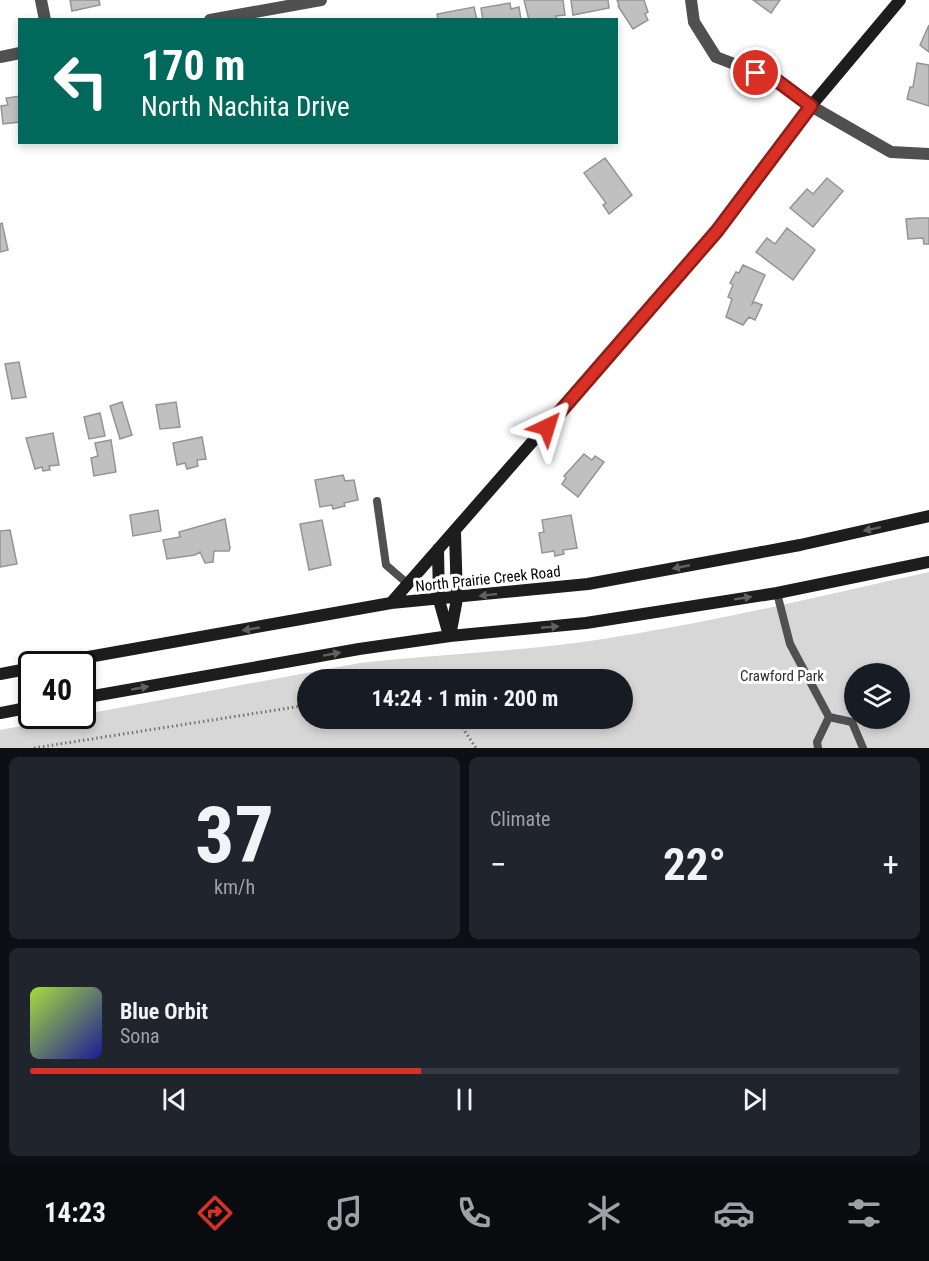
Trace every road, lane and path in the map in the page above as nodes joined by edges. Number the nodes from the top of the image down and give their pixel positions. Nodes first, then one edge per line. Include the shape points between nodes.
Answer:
1 (41, 0) edge
2 (321, 0) edge
3 (691, 0) edge
4 (900, 0) edge
5 (45, 18) edge
6 (221, 18) edge
7 (18, 53) edge
8 (0, 57) edge
9 (811, 106) junction
10 (929, 154) edge
11 (377, 501) dead end
12 (929, 516) edge
13 (455, 533) junction
14 (438, 549) junction
15 (929, 562) edge
16 (408, 584) junction
17 (777, 593) junction
18 (457, 599) junction
19 (439, 600) junction
20 (391, 603) junction
21 (450, 636) junction
22 (96, 655) edge
23 (18, 671) edge
24 (0, 674) edge
25 (96, 696) edge
26 (297, 707) edge
27 (18, 710) edge
28 (0, 713) edge
29 (829, 717) junction
30 (463, 729) edge
31 (34, 748) edge
32 (476, 748) edge
33 (818, 748) edge
34 (863, 748) edge

1 - 5 street
2 - 6 street
3 - 9 street via 694,22 716,57 776,80
4 - 9 main road
7 - 8 street
9 - 10 street via 891,152
9 - 13 main road via 717,231
11 - 16 lane via 386,565
12 -> 18 main road, North Prairie Creek Road via 588,585
13 - 14 main road
13 - 18 main road
14 - 16 main road
14 - 19 main road
15 - 17 main road
16 - 20 main road
21 -> 17 main road via 586,623
17 - 29 lane via 790,644
18 - 19 main road, North Prairie Creek Road
18 - 21 main road
19 - 20 main road, North Prairie Creek Road
19 - 21 main road
20 -> 22 main road, North Prairie Creek Road
25 -> 21 main road
23 - 24 main road
26 - 31 path
27 - 28 main road
29 - 33 lane
29 - 34 lane via 852,722
30 - 32 path

